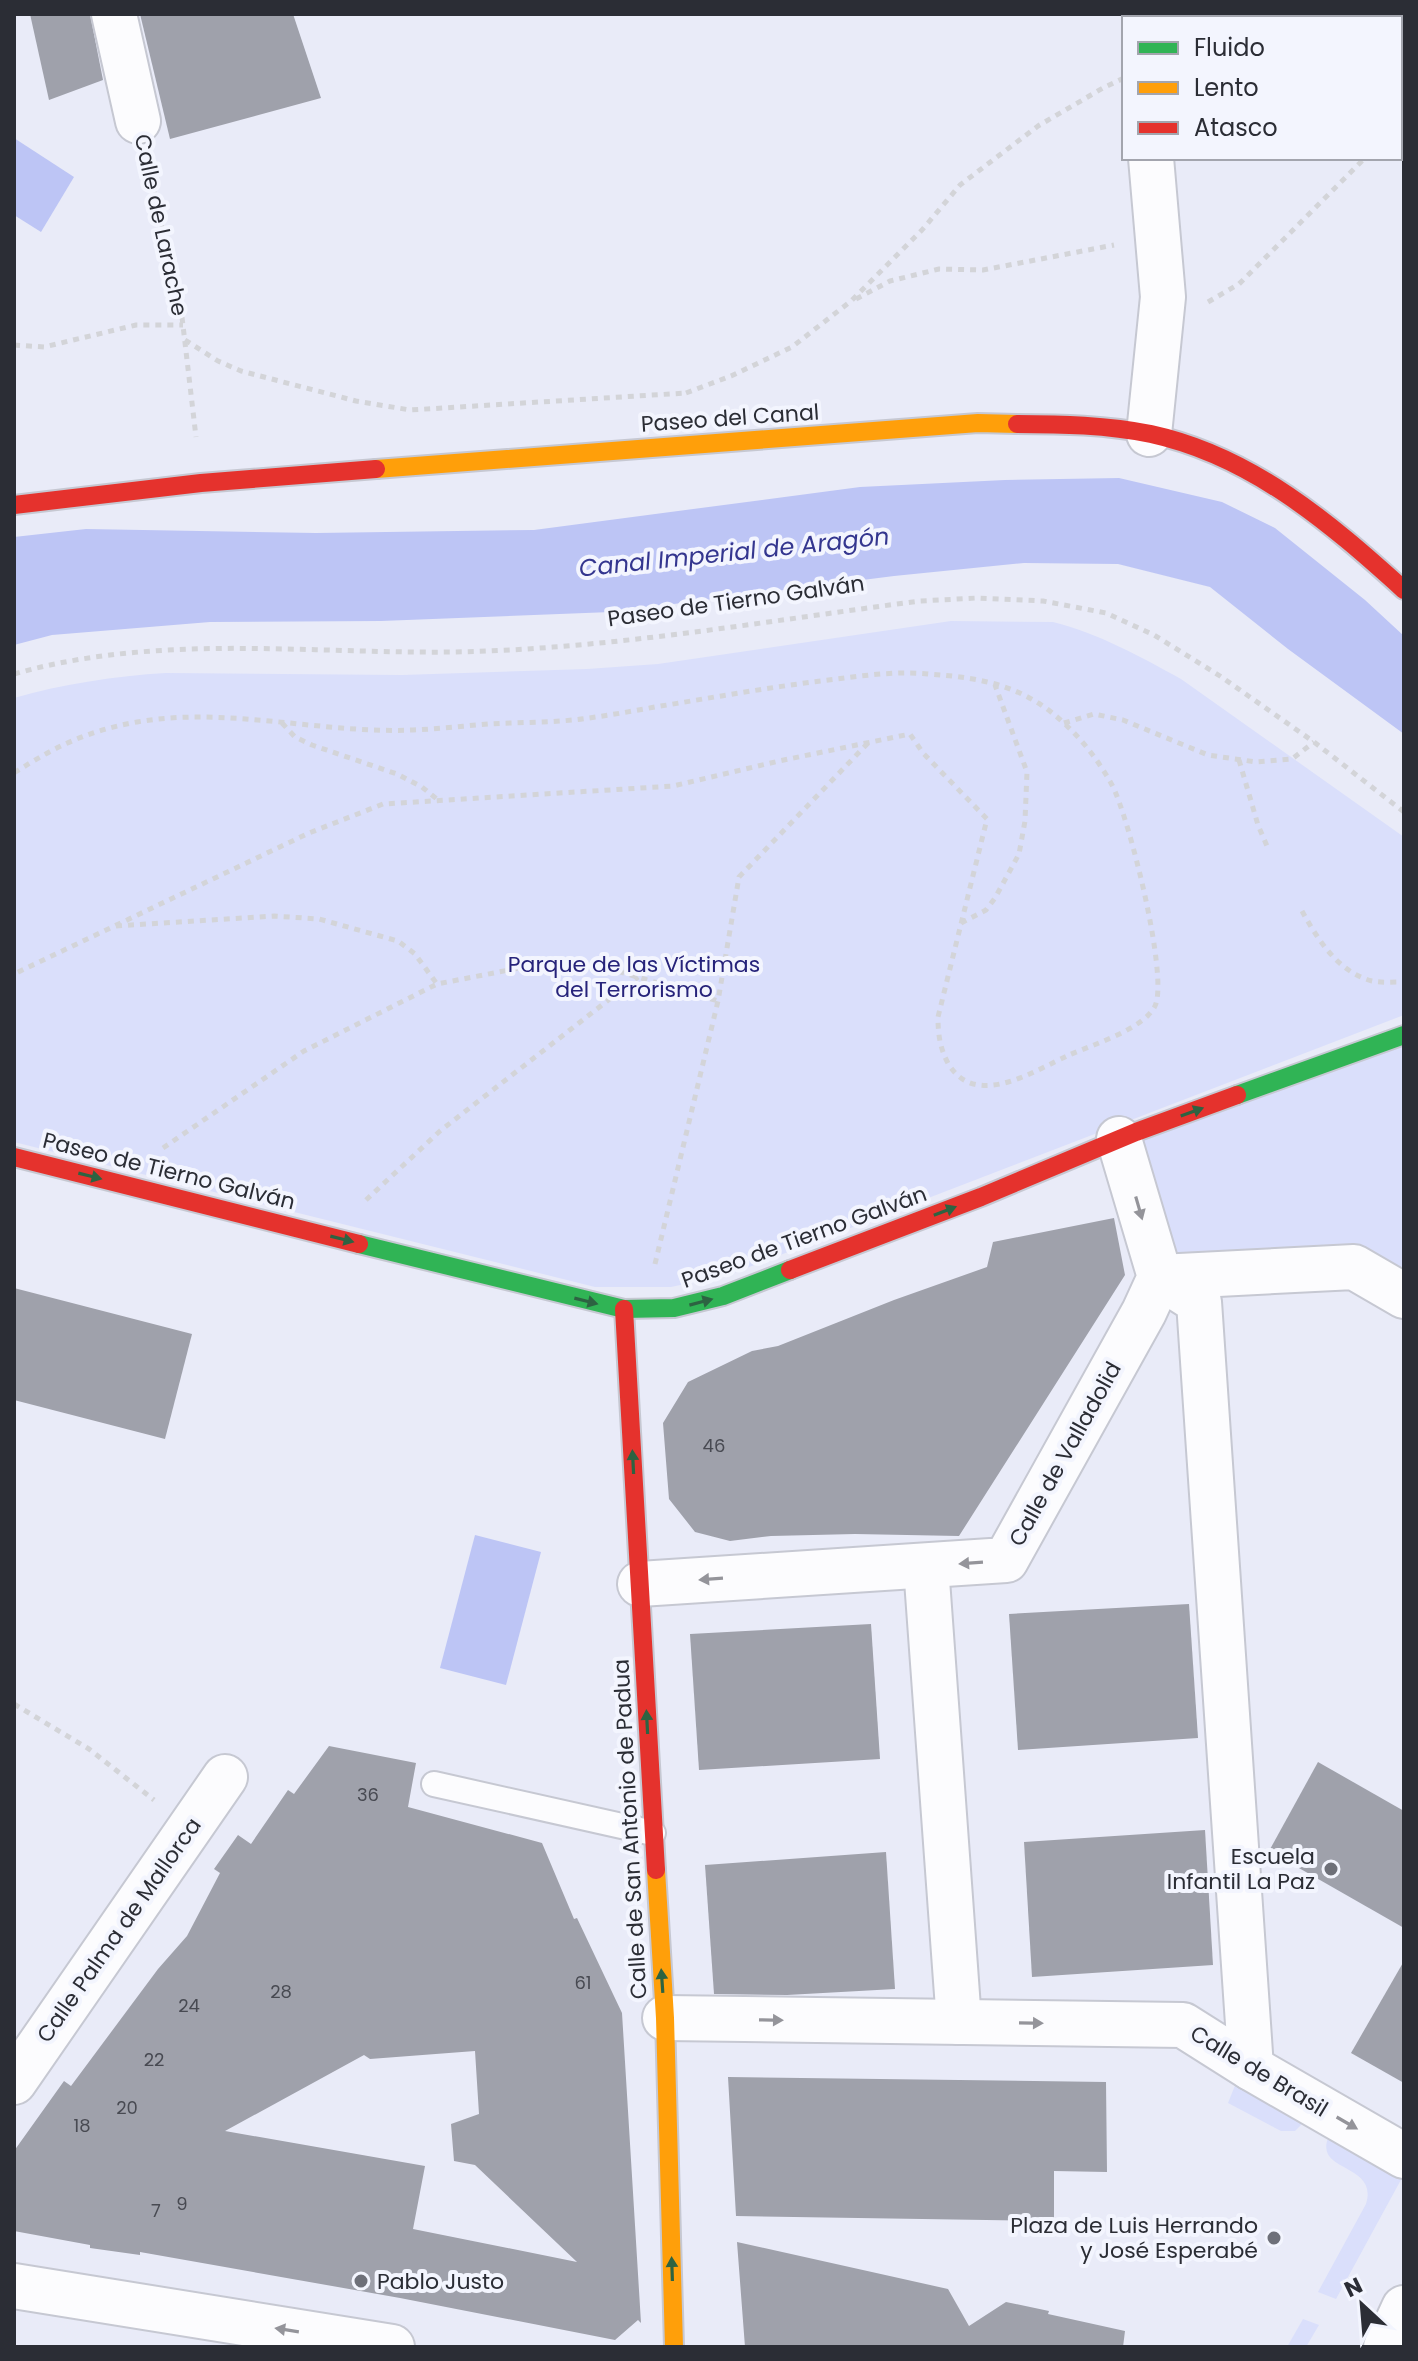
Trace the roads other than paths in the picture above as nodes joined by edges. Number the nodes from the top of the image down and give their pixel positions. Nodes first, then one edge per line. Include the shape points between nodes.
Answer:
1 (114, 14) edge
2 (138, 121) road end
3 (1151, 160) edge
4 (1149, 434) junction
5 (14, 505) edge
6 (1404, 590) edge
7 (1404, 1035) edge
8 (1119, 1139) junction
9 (14, 1157) edge
10 (1160, 1277) junction
11 (1404, 1296) edge
12 (624, 1309) junction
13 (926, 1566) junction
14 (640, 1584) junction
15 (225, 1777) dead end
16 (434, 1784) dead end
17 (653, 1833) junction
18 (665, 2018) junction
19 (959, 2022) junction
20 (1251, 2068) junction
21 (14, 2082) edge
22 (1404, 2156) edge
23 (14, 2286) edge
24 (1404, 2308) edge
25 (392, 2347) edge
26 (674, 2347) edge
27 (1386, 2347) edge

1 - 2 street, Calle de Larache
3 - 4 street via 1163,297
4 - 5 street, Paseo del Canal via 978,423 201,483
4 - 6 street, Paseo del Canal via 1202,449 1271,484 1322,518
8 -> 7 street, Paseo de Tierno Galván
8 -> 10 street
12 -> 8 street, Paseo de Tierno Galván via 674,1308 723,1296
9 -> 12 street, Paseo de Tierno Galván
10 - 11 street via 1354,1267
10 -> 13 street, Calle de Valladolid via 1006,1560
10 - 20 street via 1199,1302
14 -> 12 street, Calle de San Antonio de Padua
13 -> 14 street, Calle de Valladolid
13 - 19 street
17 -> 14 street, Calle de San Antonio de Padua
15 - 21 street, Calle Palma de Mallorca
16 - 17 lane
18 -> 17 street, Calle de San Antonio de Padua
18 -> 19 street, Calle de Brasil
26 -> 18 street, Calle de San Antonio de Padua
19 -> 20 street, Calle de Brasil via 1183,2025
20 -> 22 street, Calle de Brasil
25 -> 23 street
24 - 27 street

